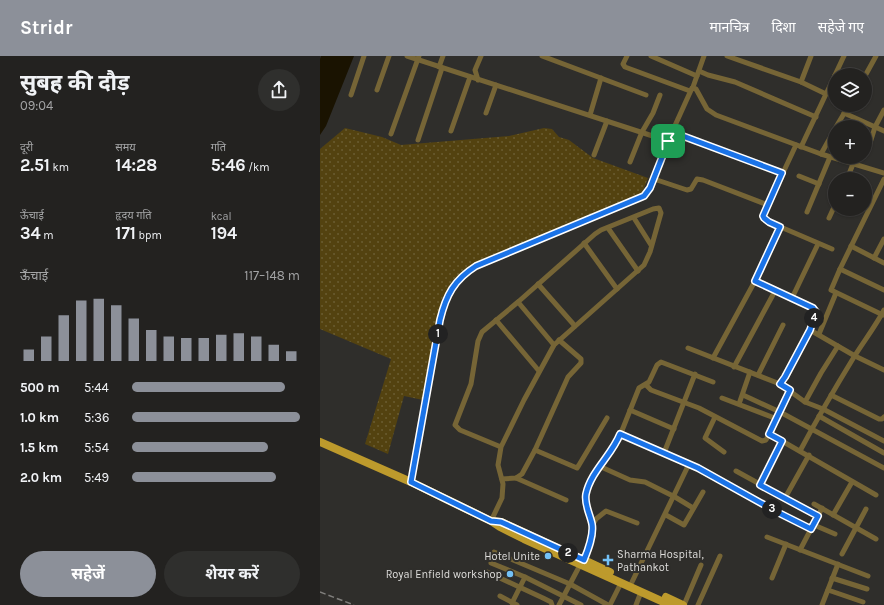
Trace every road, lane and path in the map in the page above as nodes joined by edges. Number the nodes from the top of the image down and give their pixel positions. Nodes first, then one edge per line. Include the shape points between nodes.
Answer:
1 (364, 56) edge
2 (389, 56) edge
3 (406, 56) edge
4 (443, 56) edge
5 (481, 56) edge
6 (542, 56) edge
7 (627, 56) edge
8 (651, 56) edge
9 (704, 56) edge
10 (727, 56) edge
11 (811, 56) edge
12 (844, 56) edge
13 (876, 56) edge
14 (418, 58) edge
15 (740, 58) edge
16 (440, 67) junction
17 (838, 68) edge
18 (869, 68) edge
19 (698, 73) junction
20 (470, 77) junction
21 (601, 78) junction
22 (478, 80) junction
23 (800, 82) junction
24 (496, 85) junction
25 (692, 89) junction
26 (378, 90) dead end
27 (828, 90) edge
28 (826, 94) junction
29 (351, 95) dead end
30 (646, 95) dead end
31 (660, 95) dead end
32 (884, 110) edge
33 (486, 113) dead end
34 (844, 113) joint
35 (590, 115) junction
36 (816, 117) junction
37 (840, 120) edge
38 (607, 121) junction
39 (875, 127) junction
40 (451, 131) dead end
41 (884, 131) edge
42 (642, 132) junction
43 (672, 132) junction
44 (391, 134) dead end
45 (872, 137) edge
46 (418, 140) dead end
47 (668, 141) junction
48 (828, 142) edge
49 (798, 146) junction
50 (821, 154) junction
51 (594, 155) dead end
52 (828, 156) edge
53 (630, 162) dead end
54 (828, 162) edge
55 (853, 164) joint
56 (849, 172) edge
57 (782, 173) junction
58 (884, 173) edge
59 (799, 176) dead end
60 (654, 179) junction
61 (884, 179) edge
62 (819, 184) junction
63 (768, 205) junction
64 (807, 212) dead end
65 (634, 218) junction
66 (780, 227) junction
67 (608, 228) junction
68 (884, 239) edge
69 (584, 243) junction
70 (818, 244) junction
71 (651, 245) junction
72 (851, 246) junction
73 (832, 249) dead end
74 (874, 258) junction
75 (884, 263) edge
76 (840, 269) junction
77 (638, 271) junction
78 (755, 281) junction
79 (538, 284) junction
80 (617, 289) junction
81 (884, 290) edge
82 (775, 291) junction
83 (836, 293) junction
84 (792, 298) junction
85 (518, 302) junction
86 (883, 314) edge
87 (496, 320) junction
88 (783, 325) dead end
89 (575, 326) junction
90 (810, 330) junction
91 (819, 334) junction
92 (559, 340) junction
93 (554, 345) junction
94 (838, 346) junction
95 (688, 348) dead end
96 (855, 356) junction
97 (713, 358) junction
98 (734, 367) junction
99 (884, 370) edge
100 (539, 371) junction
101 (750, 372) junction
102 (695, 374) junction
103 (758, 374) junction
104 (713, 382) dead end
105 (780, 384) junction
106 (646, 385) junction
107 (790, 390) junction
108 (742, 394) junction
109 (831, 396) junction
110 (722, 398) dead end
111 (684, 402) junction
112 (805, 402) junction
113 (739, 404) junction
114 (823, 409) junction
115 (630, 410) junction
116 (780, 412) junction
117 (818, 416) junction
118 (715, 417) junction
119 (884, 417) edge
120 (607, 418) dead end
121 (776, 419) junction
122 (812, 428) junction
123 (674, 429) junction
124 (620, 434) junction
125 (769, 434) junction
126 (782, 441) junction
127 (884, 441) edge
128 (320, 442) edge
129 (501, 447) junction
130 (535, 450) junction
131 (800, 451) junction
132 (724, 452) dead end
133 (664, 453) junction
134 (884, 453) edge
135 (809, 456) junction
136 (690, 464) junction
137 (599, 466) junction
138 (884, 468) edge
139 (736, 471) dead end
140 (516, 478) junction
141 (502, 479) junction
142 (411, 482) junction
143 (852, 482) junction
144 (760, 485) junction
145 (703, 492) dead end
146 (876, 495) dead end
147 (674, 497) junction
148 (785, 498) junction
149 (566, 500) dead end
150 (814, 504) dead end
151 (693, 508) junction
152 (822, 508) junction
153 (866, 509) dead end
154 (666, 514) junction
155 (833, 515) junction
156 (818, 516) junction
157 (491, 521) junction
158 (637, 523) dead end
159 (592, 526) junction
160 (813, 527) junction
161 (855, 527) junction
162 (835, 534) dead end
163 (767, 537) dead end
164 (876, 539) dead end
165 (786, 544) junction
166 (800, 550) junction
167 (494, 552) dead end
168 (842, 554) dead end
169 (720, 556) dead end
170 (582, 562) junction
171 (491, 563) dead end
172 (838, 564) junction
173 (701, 565) dead end
174 (487, 572) dead end
175 (868, 576) dead end
176 (525, 577) junction
177 (772, 578) dead end
178 (832, 578) junction
179 (632, 582) junction
180 (621, 583) junction
181 (570, 584) junction
182 (520, 587) junction
183 (867, 588) dead end
184 (828, 590) junction
185 (641, 592) junction
186 (500, 596) dead end
187 (564, 596) junction
188 (864, 602) dead end
189 (514, 604) edge
190 (552, 605) edge
191 (559, 605) edge
192 (581, 605) edge
193 (609, 605) edge
194 (636, 605) edge
195 (670, 605) edge
196 (684, 605) edge
197 (698, 605) edge
198 (822, 605) edge

1 - 29 street
2 - 26 street
3 - 14 street
4 - 16 street
5 - 22 street via 476,70
6 - 21 street
7 - 25 street via 623,64 625,67
8 - 19 street
9 - 19 street
10 - 15 street
11 - 23 street
12 - 17 street
13 - 18 street
14 - 16 street
14 - 44 street
15 - 23 street
16 - 20 street
16 - 46 street
19 - 25 street
19 - 36 street via 735,82
20 - 22 street
20 - 40 street
21 - 30 street
21 - 35 street
22 - 24 street
23 - 28 street
24 - 33 street
24 - 35 street
25 - 43 street
25 - 49 street via 698,90 707,109 716,115
27 - 28 street
28 - 36 street
31 - 42 street
32 - 39 street
34 - 37 street
34 - 39 street
35 - 38 street
36 - 49 street
38 - 42 street
38 - 51 street
39 - 41 street
39 - 45 street
42 - 47 street
42 - 53 street
43 - 47 street
43 - 57 street
47 - 60 street
48 - 50 street
49 - 50 street
49 - 57 street
50 - 52 street
54 - 62 street
55 - 56 street
55 - 58 street
57 - 63 street
59 - 62 street
60 - 63 street via 687,190 691,189 697,179 703,180
60 - 142 street via 644,196 490,259 468,271 456,283 446,298 440,320
61 - 72 street
62 - 64 street
63 - 66 street via 764,218
65 - 67 street
65 - 71 street
65 - 71 street via 656,208 661,210
66 - 70 street
66 - 78 street
67 - 69 street via 601,230
67 - 77 street
68 - 74 street
69 - 79 street
69 - 80 street
70 - 73 street
70 - 84 street
71 - 77 street via 647,261
72 - 74 street
72 - 76 street
74 - 75 street
76 - 81 street
76 - 83 street via 830,288
77 - 80 street
78 - 82 street
78 - 97 street
79 - 85 street
79 - 89 street
80 - 89 street
82 - 84 street
82 - 98 street
83 - 86 street
83 - 91 street
84 - 90 street via 816,311
85 - 87 street
85 - 93 street
86 - 96 street
87 - 100 street
87 - 129 street via 480,337 471,384 455,425 460,430
88 - 103 street
89 - 92 street
90 - 91 street
90 - 105 street
91 - 94 street
92 - 93 street
92 - 130 street via 581,361 568,377
93 - 100 street
94 - 96 street
94 - 112 street
95 - 97 street
96 - 99 street
96 - 109 street
97 - 98 street
98 - 101 street
100 - 129 street
101 - 103 street
101 - 108 street
102 - 104 street
102 - 106 street via 661,362
102 - 111 street
103 - 105 street
105 - 107 street
106 - 111 street via 651,390
106 - 115 street via 639,388
107 - 112 street
107 - 116 street
108 - 113 street
108 - 116 street
109 - 114 street
109 - 119 street via 879,419
110 - 113 street
111 - 118 street
111 - 123 street
112 - 114 street
113 - 121 street
114 - 117 street
114 - 127 street
115 - 123 street
115 - 124 street
116 - 121 street
116 - 122 street
117 - 122 street
117 - 134 street
118 - 125 street via 763,441
118 - 132 street via 705,438
120 - 130 street via 577,468
121 - 125 street
122 - 131 street
122 - 138 street
123 - 133 street
124 - 133 street
124 - 137 street
125 - 126 street
126 - 131 street
126 - 144 street
128 - 142 main road
129 - 141 street via 498,465
130 - 140 street via 522,474
131 - 135 street
133 - 136 street
135 - 143 street
135 - 148 street
136 - 147 street
136 - 160 street
137 - 147 street via 630,480 642,481
137 - 159 street via 586,497
139 - 144 street
140 - 141 street
140 - 149 street
141 - 157 street via 502,498
142 - 157 main road
143 - 146 street
143 - 155 street
144 - 148 street
145 - 151 street
147 - 151 street
147 - 154 street
148 - 156 street
150 - 152 street
151 - 154 street via 684,524
152 - 155 street
152 - 156 street
153 - 161 street
154 - 179 street
155 - 161 street
156 - 160 street
157 - 170 main road via 501,522
158 - 159 street via 606,510
159 - 170 street via 589,546
160 - 162 street
160 - 166 street
161 - 164 street
161 - 168 street
163 - 165 street
165 - 166 street
165 - 177 street
166 - 172 street
167 - 181 street
169 - 197 street
170 - 179 main road
170 - 180 main road
170 - 181 street
171 - 176 street
172 - 175 street
172 - 178 street
173 - 196 street
174 - 182 street
176 - 182 street
176 - 187 street
178 - 183 street
178 - 184 street
179 - 196 main road
180 - 185 main road
180 - 193 street
181 - 187 street
181 - 193 street
182 - 189 street
182 - 190 street
184 - 188 street
184 - 198 street
185 - 194 street
185 - 195 main road
186 - 189 street
187 - 191 street
187 - 192 street

